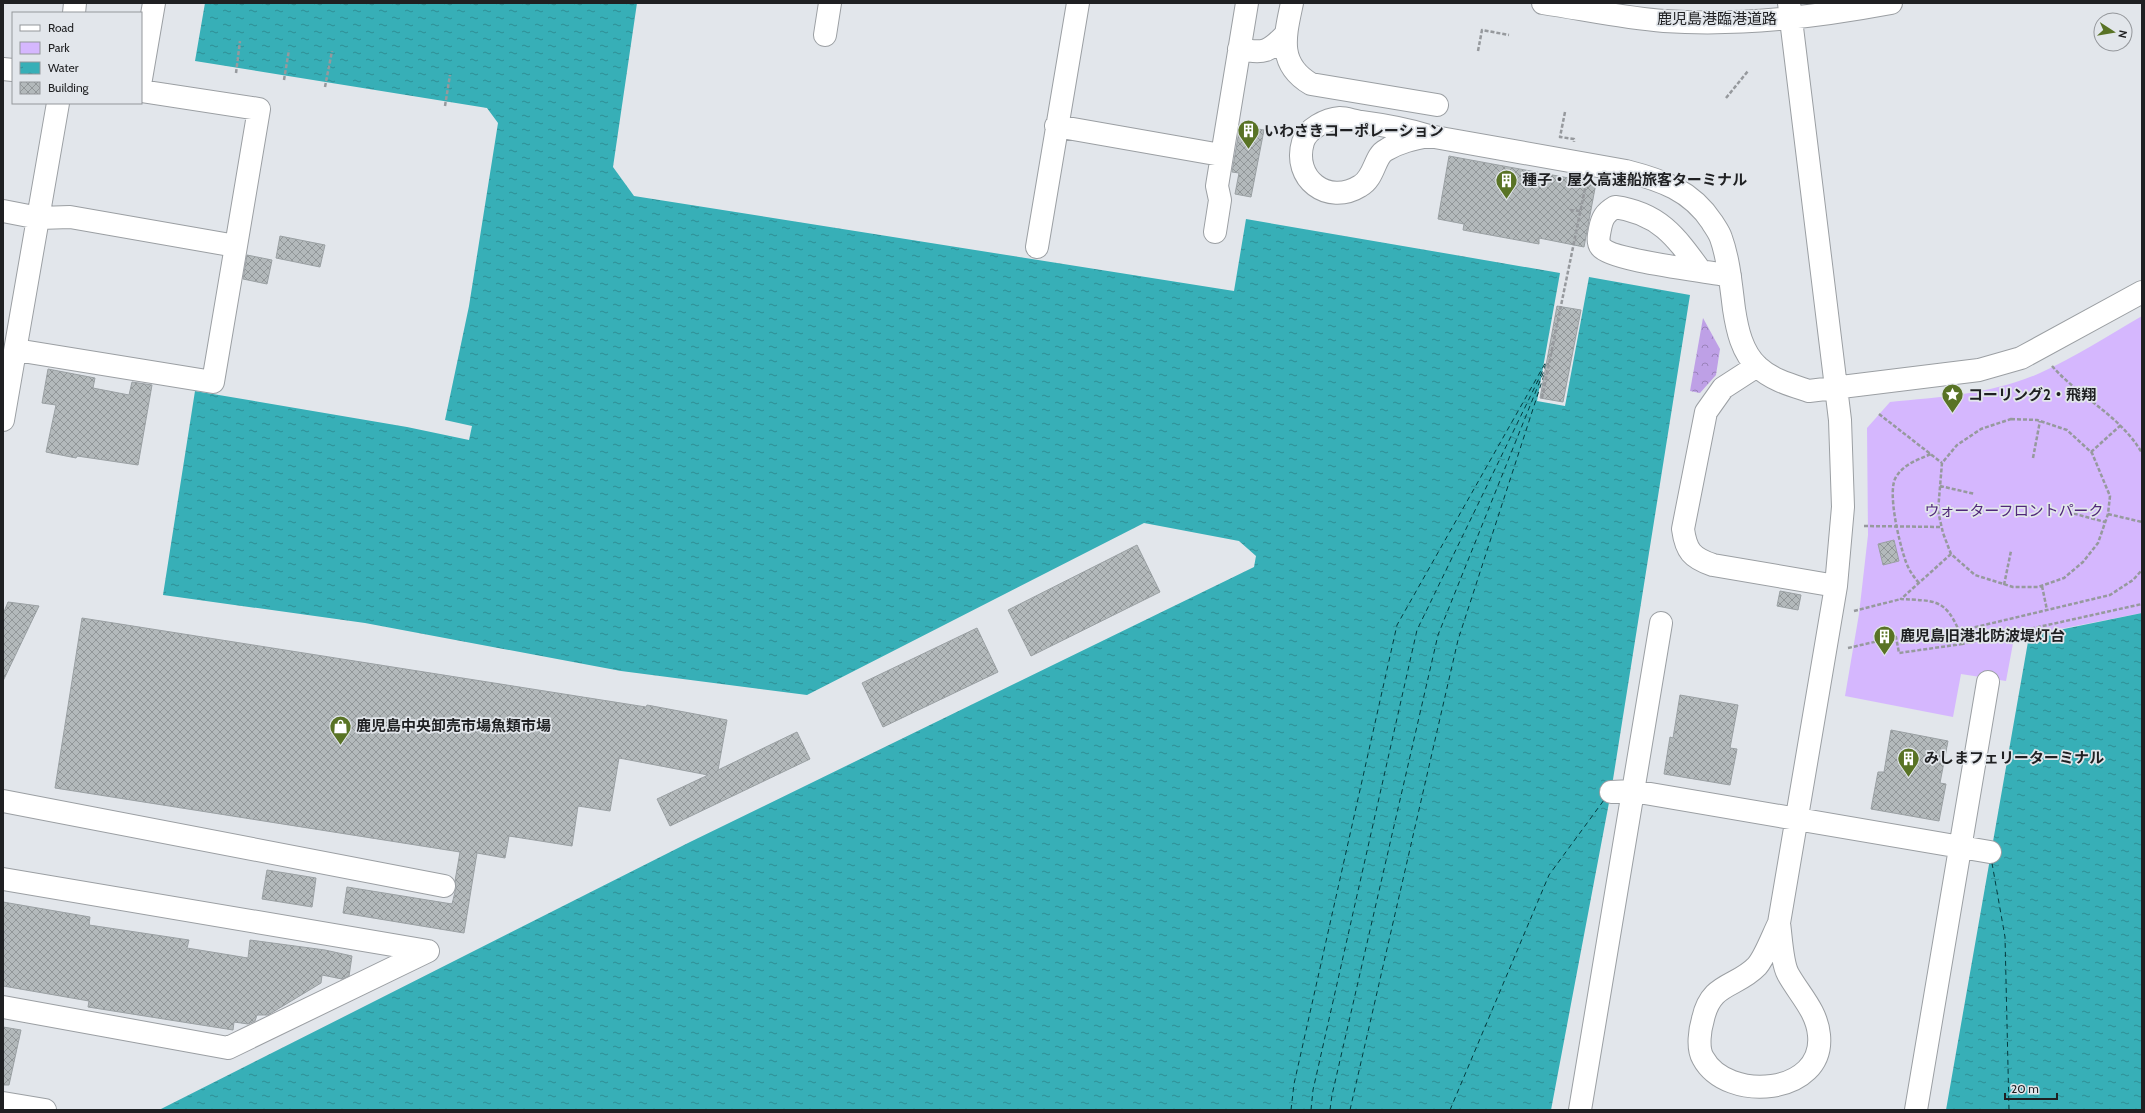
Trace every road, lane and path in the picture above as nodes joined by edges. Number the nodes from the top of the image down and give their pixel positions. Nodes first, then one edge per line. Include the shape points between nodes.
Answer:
1 (154, 3) edge
2 (830, 3) edge
3 (1078, 3) edge
4 (1247, 3) edge
5 (1292, 3) edge
6 (1543, 3) edge
7 (1891, 3) edge
8 (1790, 11) edge
9 (1286, 34) junction
10 (825, 35) dead end
11 (1509, 35) dead end
12 (240, 41) dead end
13 (1239, 49) junction
14 (289, 50) dead end
15 (332, 51) dead end
16 (1478, 51) dead end
17 (1748, 71) dead end
18 (142, 73) edge
19 (236, 73) dead end
20 (450, 75) dead end
21 (284, 80) dead end
22 (326, 87) dead end
23 (142, 91) edge
24 (1726, 98) dead end
25 (58, 104) edge
26 (1437, 105) dead end
27 (445, 106) dead end
28 (1565, 112) dead end
29 (1357, 121) junction
30 (1056, 126) junction
31 (1428, 136) junction
32 (1574, 139) dead end
33 (1221, 155) junction
34 (1590, 164) junction
35 (1376, 165) junction
36 (1570, 210) dead end
37 (3, 211) edge
38 (1580, 211) junction
39 (38, 218) junction
40 (1215, 232) dead end
41 (236, 246) junction
42 (1037, 247) dead end
43 (1700, 270) dead end
44 (1730, 276) junction
45 (2142, 292) edge
46 (16, 350) junction
47 (1757, 366) junction
48 (2052, 366) dead end
49 (7, 371) edge
50 (1836, 387) junction
51 (1542, 398) dead end
52 (1879, 414) dead end
53 (3, 420) edge
54 (2040, 421) junction
55 (2121, 425) junction
56 (2091, 452) junction
57 (2142, 453) edge
58 (1931, 454) junction
59 (2033, 458) dead end
60 (1942, 463) junction
61 (1940, 486) junction
62 (1975, 494) dead end
63 (2068, 512) dead end
64 (2108, 514) junction
65 (2105, 522) junction
66 (2142, 522) edge
67 (1864, 526) dead end
68 (1897, 526) junction
69 (1941, 527) junction
70 (2011, 551) dead end
71 (1951, 554) junction
72 (2142, 570) edge
73 (1919, 583) junction
74 (2004, 585) junction
75 (1836, 586) junction
76 (2042, 586) junction
77 (1901, 599) junction
78 (2142, 604) edge
79 (2047, 610) junction
80 (1854, 611) dead end
81 (1662, 623) dead end
82 (1959, 631) junction
83 (1962, 644) junction
84 (1848, 648) dead end
85 (1988, 682) dead end
86 (1634, 791) junction
87 (1611, 792) dead end
88 (3, 801) edge
89 (1798, 820) junction
90 (1960, 849) junction
91 (1990, 852) dead end
92 (3, 880) edge
93 (444, 886) dead end
94 (1779, 924) junction
95 (3, 1007) edge
96 (3, 1103) edge
97 (46, 1110) edge
98 (1580, 1110) edge
99 (1916, 1110) edge

1 - 18 street
2 - 10 street
3 - 30 street
4 - 13 street
5 - 9 street
6 - 8 street, 鹿児島港臨港道路 via 1665,21 1718,22
7 - 8 street, 鹿児島港臨港道路 via 1826,15
8 - 50 street
9 - 13 street via 1273,48 1264,52
9 - 26 street via 1285,50 1288,59 1302,78 1311,84
11 - 16 path via 1482,30
12 - 19 path
13 - 33 street
14 - 21 path
15 - 22 path
17 - 24 path
20 - 27 path
23 - 41 street via 259,109
25 - 39 street
28 - 32 path via 1560,137
29 - 31 street via 1402,128
29 - 35 street via 1365,129 1376,151
29 - 35 street via 1340,118 1324,122 1304,139 1300,151 1307,178 1316,187 1332,193 1347,192 1361,186 1370,178
30 - 33 street
30 - 42 street
31 - 34 street
31 - 35 street via 1405,141 1384,151
33 - 40 street via 1217,186 1220,200
34 - 38 path
34 - 44 street via 1649,177 1677,189 1702,207 1721,237
36 - 38 path
37 - 39 street
38 - 51 path
39 - 41 street via 70,217
39 - 46 street
41 - 46 street via 213,382
43 - 44 street
44 - 47 street via 1736,320 1745,352
45 - 50 street via 2021,358 1978,370
46 - 49 street
47 - 50 street via 1766,374 1809,391
47 - 75 street via 1723,388 1706,412 1683,529 1685,543 1691,554 1699,561 1713,565
48 - 55 path via 2073,388
49 - 53 street
50 - 75 street via 1842,443 1843,507
52 - 58 path
54 - 56 path via 2067,430
54 - 59 path
54 - 60 path via 2011,419 1981,429 1957,445
55 - 56 path
55 - 57 path
56 - 64 path via 2110,496
58 - 60 path
58 - 68 path via 1907,464 1895,478 1892,494
60 - 61 path
61 - 62 path
61 - 69 path via 1938,511
63 - 65 path
64 - 65 path
64 - 66 path
65 - 76 path via 2098,543 2083,562 2064,578
67 - 68 path
68 - 69 path
68 - 73 path via 1903,555
69 - 71 path
70 - 74 path
71 - 73 path
71 - 74 path via 1975,575
72 - 79 path via 2133,580 2110,595
73 - 77 path
74 - 76 path
75 - 89 street
76 - 79 path
77 - 80 path
77 - 82 path via 1934,601 1948,609
78 - 83 path
79 - 82 path
81 - 86 street
82 - 83 path
83 - 84 path via 1899,654 1896,637
85 - 90 street
86 - 87 street
86 - 89 street
86 - 98 street
88 - 93 street
89 - 90 street
89 - 94 street
90 - 91 street
90 - 99 street
92 - 95 street via 428,951 228,1048
94 - 94 street via 1787,972 1816,1019 1820,1036 1818,1056 1805,1071 1793,1080 1778,1086 1763,1087 1733,1082 1716,1073 1702,1057 1700,1039 1703,1019 1708,1003 1718,992 1731,982 1744,977 1758,965
96 - 97 street

